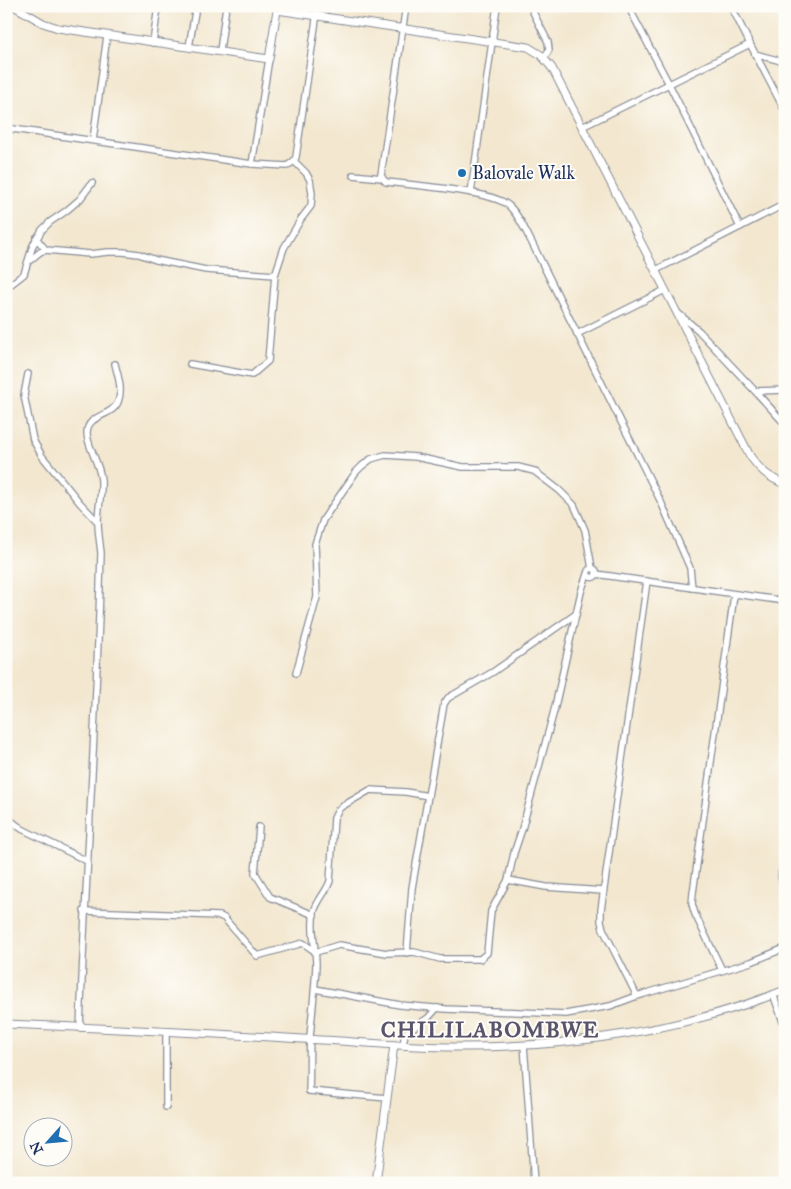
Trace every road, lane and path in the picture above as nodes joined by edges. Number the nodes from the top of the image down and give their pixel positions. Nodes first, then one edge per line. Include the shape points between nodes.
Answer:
1 (14, 6) edge
2 (158, 6) edge
3 (196, 6) edge
4 (226, 6) edge
5 (318, 6) edge
6 (406, 6) edge
7 (497, 6) edge
8 (530, 6) edge
9 (628, 6) edge
10 (731, 6) edge
11 (277, 8) edge
12 (317, 15) junction
13 (403, 28) junction
14 (107, 36) junction
15 (492, 41) junction
16 (153, 43) junction
17 (750, 44) junction
18 (189, 47) junction
19 (220, 51) junction
20 (755, 54) junction
21 (269, 58) junction
22 (544, 58) junction
23 (785, 62) edge
24 (668, 84) junction
25 (783, 103) edge
26 (785, 111) edge
27 (582, 127) junction
28 (6, 128) edge
29 (93, 140) junction
30 (294, 161) junction
31 (252, 164) junction
32 (353, 175) dead end
33 (382, 178) junction
34 (92, 183) dead end
35 (471, 193) junction
36 (785, 204) edge
37 (740, 227) junction
38 (36, 238) junction
39 (46, 250) junction
40 (28, 262) junction
41 (656, 270) junction
42 (275, 275) junction
43 (6, 288) edge
44 (666, 290) junction
45 (676, 312) junction
46 (578, 334) junction
47 (115, 364) dead end
48 (190, 364) dead end
49 (28, 374) dead end
50 (785, 390) edge
51 (755, 391) junction
52 (785, 424) edge
53 (785, 484) edge
54 (98, 522) junction
55 (592, 568) junction
56 (587, 574) junction
57 (596, 574) junction
58 (647, 581) junction
59 (692, 588) junction
60 (734, 595) junction
61 (785, 601) edge
62 (577, 614) junction
63 (296, 672) dead end
64 (428, 796) junction
65 (6, 817) edge
66 (259, 827) dead end
67 (785, 851) edge
68 (87, 861) junction
69 (508, 880) junction
70 (603, 891) junction
71 (785, 897) edge
72 (84, 911) junction
73 (314, 915) junction
74 (785, 948) edge
75 (316, 952) junction
76 (407, 953) junction
77 (722, 970) junction
78 (315, 989) junction
79 (785, 990) edge
80 (773, 994) junction
81 (637, 996) junction
82 (437, 1008) junction
83 (6, 1024) edge
84 (785, 1027) edge
85 (80, 1028) junction
86 (166, 1032) junction
87 (310, 1039) junction
88 (394, 1045) junction
89 (403, 1045) junction
90 (524, 1045) junction
91 (387, 1098) junction
92 (166, 1106) dead end
93 (376, 1183) edge
94 (534, 1183) edge

1 - 14 street via 58,28
2 - 16 street
3 - 18 street
4 - 19 street
5 - 12 street
6 - 13 street
7 - 15 street
8 - 22 street via 550,46
9 - 24 street
10 - 17 street
11 - 12 street
11 - 21 street
12 - 13 street
12 - 30 street
13 - 15 street
13 - 33 street
14 - 16 street
14 - 29 street
15 - 22 street via 528,46
15 - 35 street
16 - 18 street
17 - 20 street
17 - 24 street
18 - 19 street
19 - 21 street
20 - 23 street
20 - 25 street
21 - 31 street
22 - 27 street
24 - 27 street
24 - 37 street
25 - 26 street
27 - 41 street
28 - 29 street
29 - 31 street
30 - 31 street via 283,167
30 - 42 street via 310,180 310,206 284,248
32 - 33 street
33 - 35 street via 386,182
34 - 38 street via 80,199 50,222
35 - 46 street via 502,200 514,211
36 - 37 street
37 - 41 street
38 - 39 street
38 - 40 street
39 - 40 street
39 - 42 street via 90,254 123,252 206,270
40 - 43 street via 24,274
41 - 44 street
42 - 48 street via 268,361 252,375
44 - 45 street
44 - 46 street
45 - 51 street via 699,331
45 - 53 street via 750,456 763,473
46 - 59 street via 679,542 691,573
47 - 54 street via 120,387 118,403 93,419 87,433 101,477
49 - 54 street via 24,395 33,440 42,456
50 - 51 street
51 - 52 street
54 - 68 street via 101,553 99,624
55 - 56 street
55 - 57 street
55 - 63 street via 584,530 574,505 534,471 518,467 463,467 416,457 385,455 371,459 349,482 317,537 317,597
56 - 57 street via 593,577
56 - 62 street
57 - 58 street
58 - 59 street
58 - 70 street
59 - 60 street
60 - 61 street
60 - 77 street via 692,893 695,914
62 - 64 street via 493,672 448,698 444,704
62 - 69 street
64 - 73 street via 370,790 338,810 334,818 330,881
64 - 76 street via 412,888
65 - 68 street via 22,829
66 - 73 street via 255,873 270,897
67 - 71 street via 781,876
68 - 72 street
69 - 70 street via 546,887
69 - 76 street via 492,911 484,957 440,959
70 - 81 street via 603,929
72 - 75 street via 220,916 256,956 304,943
72 - 85 street
73 - 75 street
74 - 77 street
75 - 76 street via 339,945
75 - 78 street
77 - 81 street
78 - 82 street
78 - 87 street
79 - 80 street
80 - 84 street
80 - 90 street via 650,1029
81 - 82 street via 610,1006 566,1014
82 - 89 street via 424,1021 404,1033
83 - 85 street
85 - 86 street
86 - 87 street
86 - 92 street
87 - 88 street
87 - 91 street via 309,1091
88 - 89 street
88 - 91 street
89 - 90 street via 462,1048
90 - 94 street
91 - 93 street

